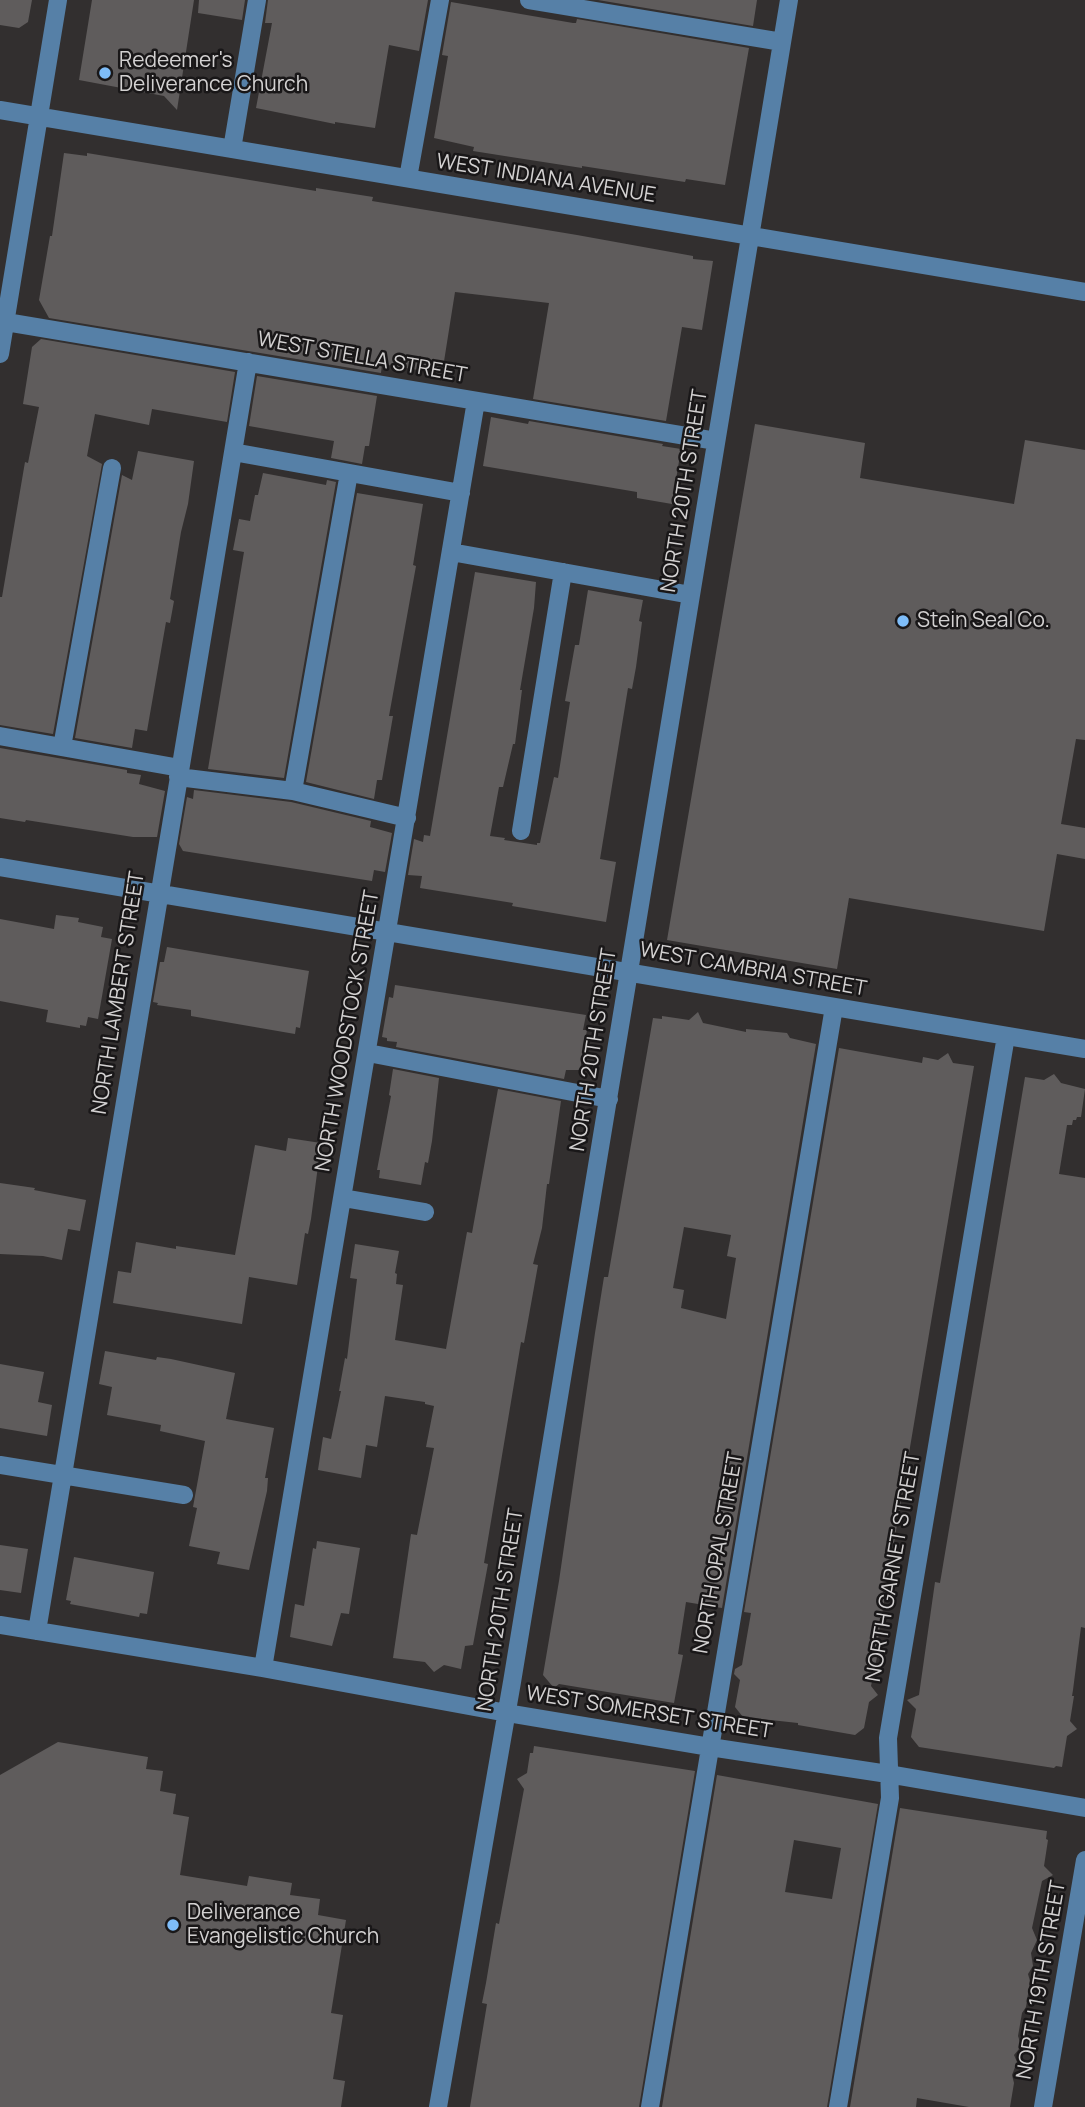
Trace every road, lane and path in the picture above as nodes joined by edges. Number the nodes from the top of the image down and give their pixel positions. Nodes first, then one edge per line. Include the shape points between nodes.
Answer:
1 (58, 0) edge
2 (257, 0) edge
3 (440, 0) edge
4 (529, 0) edge
5 (789, 0) edge
6 (782, 43) junction
7 (0, 110) edge
8 (39, 117) junction
9 (232, 149) junction
10 (408, 178) junction
11 (750, 236) junction
12 (1085, 292) edge
13 (3, 322) edge
14 (0, 354) edge
15 (248, 362) junction
16 (476, 401) junction
17 (716, 441) junction
18 (233, 452) junction
19 (112, 468) dead end
20 (349, 473) junction
21 (461, 493) junction
22 (451, 552) junction
23 (563, 572) junction
24 (691, 595) junction
25 (0, 736) edge
26 (62, 747) junction
27 (179, 772) junction
28 (293, 791) junction
29 (407, 817) junction
30 (521, 831) dead end
31 (0, 867) edge
32 (158, 894) junction
33 (388, 932) junction
34 (630, 973) junction
35 (834, 1007) junction
36 (1006, 1036) junction
37 (1085, 1049) edge
38 (368, 1052) junction
39 (609, 1099) junction
40 (343, 1198) junction
41 (425, 1212) dead end
42 (0, 1465) edge
43 (63, 1475) junction
44 (184, 1495) dead end
45 (0, 1625) edge
46 (37, 1632) junction
47 (263, 1668) junction
48 (507, 1713) junction
49 (710, 1747) junction
50 (888, 1774) junction
51 (1085, 1808) edge
52 (1085, 1860) edge
53 (438, 2107) edge
54 (650, 2107) edge
55 (838, 2107) edge
56 (1043, 2107) edge

1 - 8 street
2 - 9 street
3 - 10 street
4 - 6 street
5 - 6 street, NORTH 20TH STREET
6 - 11 street, NORTH 20TH STREET
7 - 8 street, WEST INDIANA AVENUE
8 - 9 street, WEST INDIANA AVENUE
8 - 13 street
9 - 10 street, WEST INDIANA AVENUE
10 - 11 street, WEST INDIANA AVENUE
11 - 12 street, WEST INDIANA AVENUE
11 - 17 street, NORTH 20TH STREET
13 - 14 street
13 - 15 street, WEST STELLA STREET
15 - 16 street, WEST STELLA STREET
15 - 18 street, NORTH LAMBERT STREET
16 - 17 street, WEST STELLA STREET
16 - 21 street, NORTH WOODSTOCK STREET
17 - 24 street, NORTH 20TH STREET
18 - 20 street
18 - 27 street, NORTH LAMBERT STREET
19 - 26 street
20 - 21 street
20 - 28 street
21 - 22 street, NORTH WOODSTOCK STREET
22 - 23 street
22 - 29 street, NORTH WOODSTOCK STREET
23 - 24 street
23 - 30 street
24 - 34 street, NORTH 20TH STREET
25 - 26 street
26 - 27 street
27 - 28 street
27 - 32 street, NORTH LAMBERT STREET
28 - 29 street
29 - 33 street, NORTH WOODSTOCK STREET
31 - 32 street, WEST CAMBRIA STREET
32 - 33 street, WEST CAMBRIA STREET
32 - 43 street, NORTH LAMBERT STREET
33 - 34 street, WEST CAMBRIA STREET
33 - 38 street, NORTH WOODSTOCK STREET
34 - 35 street, WEST CAMBRIA STREET
34 - 39 street, NORTH 20TH STREET
35 - 36 street, WEST CAMBRIA STREET
35 - 49 street, NORTH OPAL STREET
36 - 37 street, WEST CAMBRIA STREET
36 - 50 street, NORTH GARNET STREET via 888,1738
38 - 39 street
38 - 40 street, NORTH WOODSTOCK STREET
39 - 48 street, NORTH 20TH STREET
40 - 41 street
40 - 47 street, NORTH WOODSTOCK STREET
42 - 43 street
43 - 44 street
43 - 46 street, NORTH LAMBERT STREET
45 - 46 street, WEST SOMERSET STREET
46 - 47 street, WEST SOMERSET STREET
47 - 48 street, WEST SOMERSET STREET
48 - 49 street, WEST SOMERSET STREET
48 - 53 street, NORTH 20TH STREET
49 - 50 street, WEST SOMERSET STREET
49 - 54 street, NORTH OPAL STREET
50 - 51 street, WEST SOMERSET STREET
50 - 55 street, NORTH GARNET STREET via 890,1798
52 - 56 street, NORTH 19TH STREET

